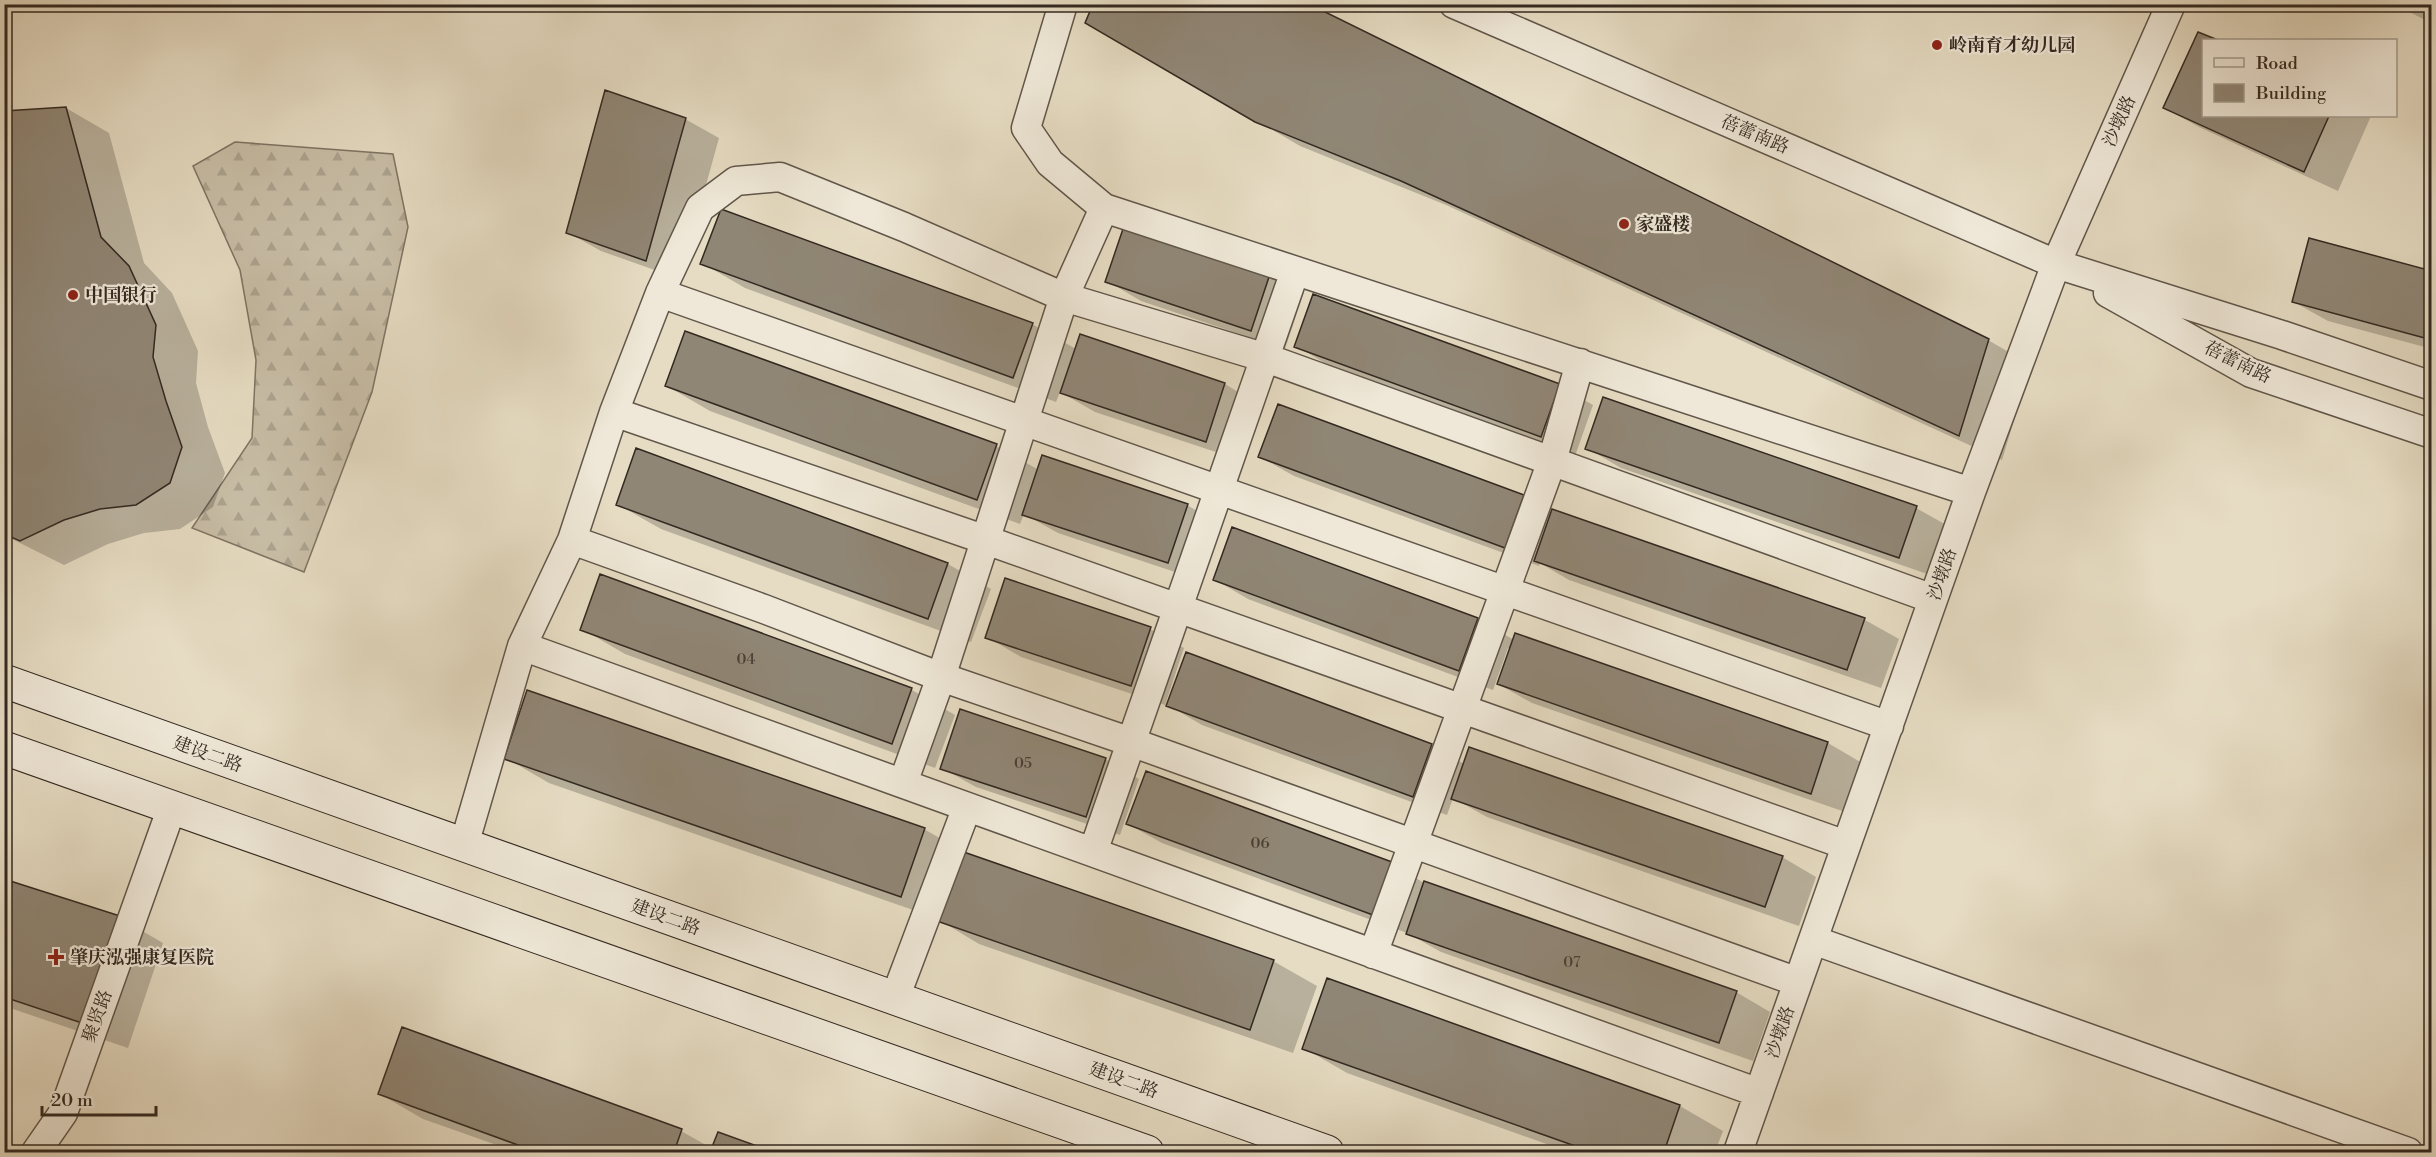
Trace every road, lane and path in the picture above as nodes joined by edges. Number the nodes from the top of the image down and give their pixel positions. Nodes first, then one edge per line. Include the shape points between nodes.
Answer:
1 (1063, 4) edge
2 (1454, 4) edge
3 (2171, 4) edge
4 (1104, 208) junction
5 (2056, 264) junction
6 (1295, 271) junction
7 (660, 293) junction
8 (1064, 297) junction
9 (1266, 358) junction
10 (1580, 363) junction
11 (2432, 386) edge
12 (614, 412) junction
13 (1023, 420) junction
14 (2432, 435) edge
15 (1552, 461) junction
16 (1220, 490) junction
17 (1971, 492) junction
18 (572, 540) junction
19 (986, 540) junction
20 (1505, 591) junction
21 (1934, 599) junction
22 (1178, 610) junction
23 (522, 646) junction
24 (941, 677) junction
25 (4, 681) edge
26 (1462, 710) junction
27 (1889, 726) junction
28 (1131, 742) junction
29 (4, 748) edge
30 (903, 783) junction
31 (172, 807) junction
32 (967, 807) junction
33 (1413, 843) junction
34 (464, 845) junction
35 (1846, 845) junction
36 (1093, 852) junction
37 (1813, 940) junction
38 (1373, 954) junction
39 (1798, 982) junction
40 (895, 998) junction
41 (1759, 1093) junction
42 (1110, 1146) edge
43 (36, 1152) edge
44 (1147, 1152) edge
45 (1327, 1152) edge
46 (1738, 1152) edge
47 (2408, 1152) edge

1 - 4 street via 1026,128 1050,164
2 - 5 street, 蓓蕾南路
3 - 5 street, 沙墩路
4 - 6 street
4 - 8 street
5 - 11 street, 蓓蕾南路
5 - 14 street, 蓓蕾南路 via 2251,373
5 - 17 street, 沙墩路
6 - 9 street
6 - 10 street
7 - 8 street via 700,208 736,182 780,177
7 - 12 street
7 - 13 street
8 - 9 street
8 - 13 street
9 - 15 street
9 - 16 street
10 - 15 street
10 - 17 street
12 - 18 street
12 - 19 street
13 - 16 street
13 - 19 street
15 - 20 street
15 - 21 street
16 - 20 street
16 - 22 street
17 - 21 street, 沙墩路
18 - 23 street
18 - 24 street
19 - 22 street
19 - 24 street
20 - 26 street
20 - 27 street
21 - 27 street, 沙墩路
22 - 26 street
22 - 28 street
23 - 30 street
23 - 34 street
24 - 28 street
24 - 30 street
25 - 34 main road, 建设二路
26 - 33 street
26 - 35 street
27 - 35 street, 沙墩路
28 - 33 street
28 - 36 street
29 - 31 main road
30 - 32 street
31 - 42 main road
31 - 43 street, 聚贤路 via 63,1113
32 - 36 street
32 - 40 street
33 - 38 street
33 - 39 street
34 - 40 main road, 建设二路
35 - 37 street, 沙墩路
36 - 38 street
37 - 39 street, 沙墩路
37 - 47 street
38 - 41 street
39 - 41 street, 沙墩路
40 - 45 main road, 建设二路
41 - 46 street, 沙墩路
42 - 44 main road

